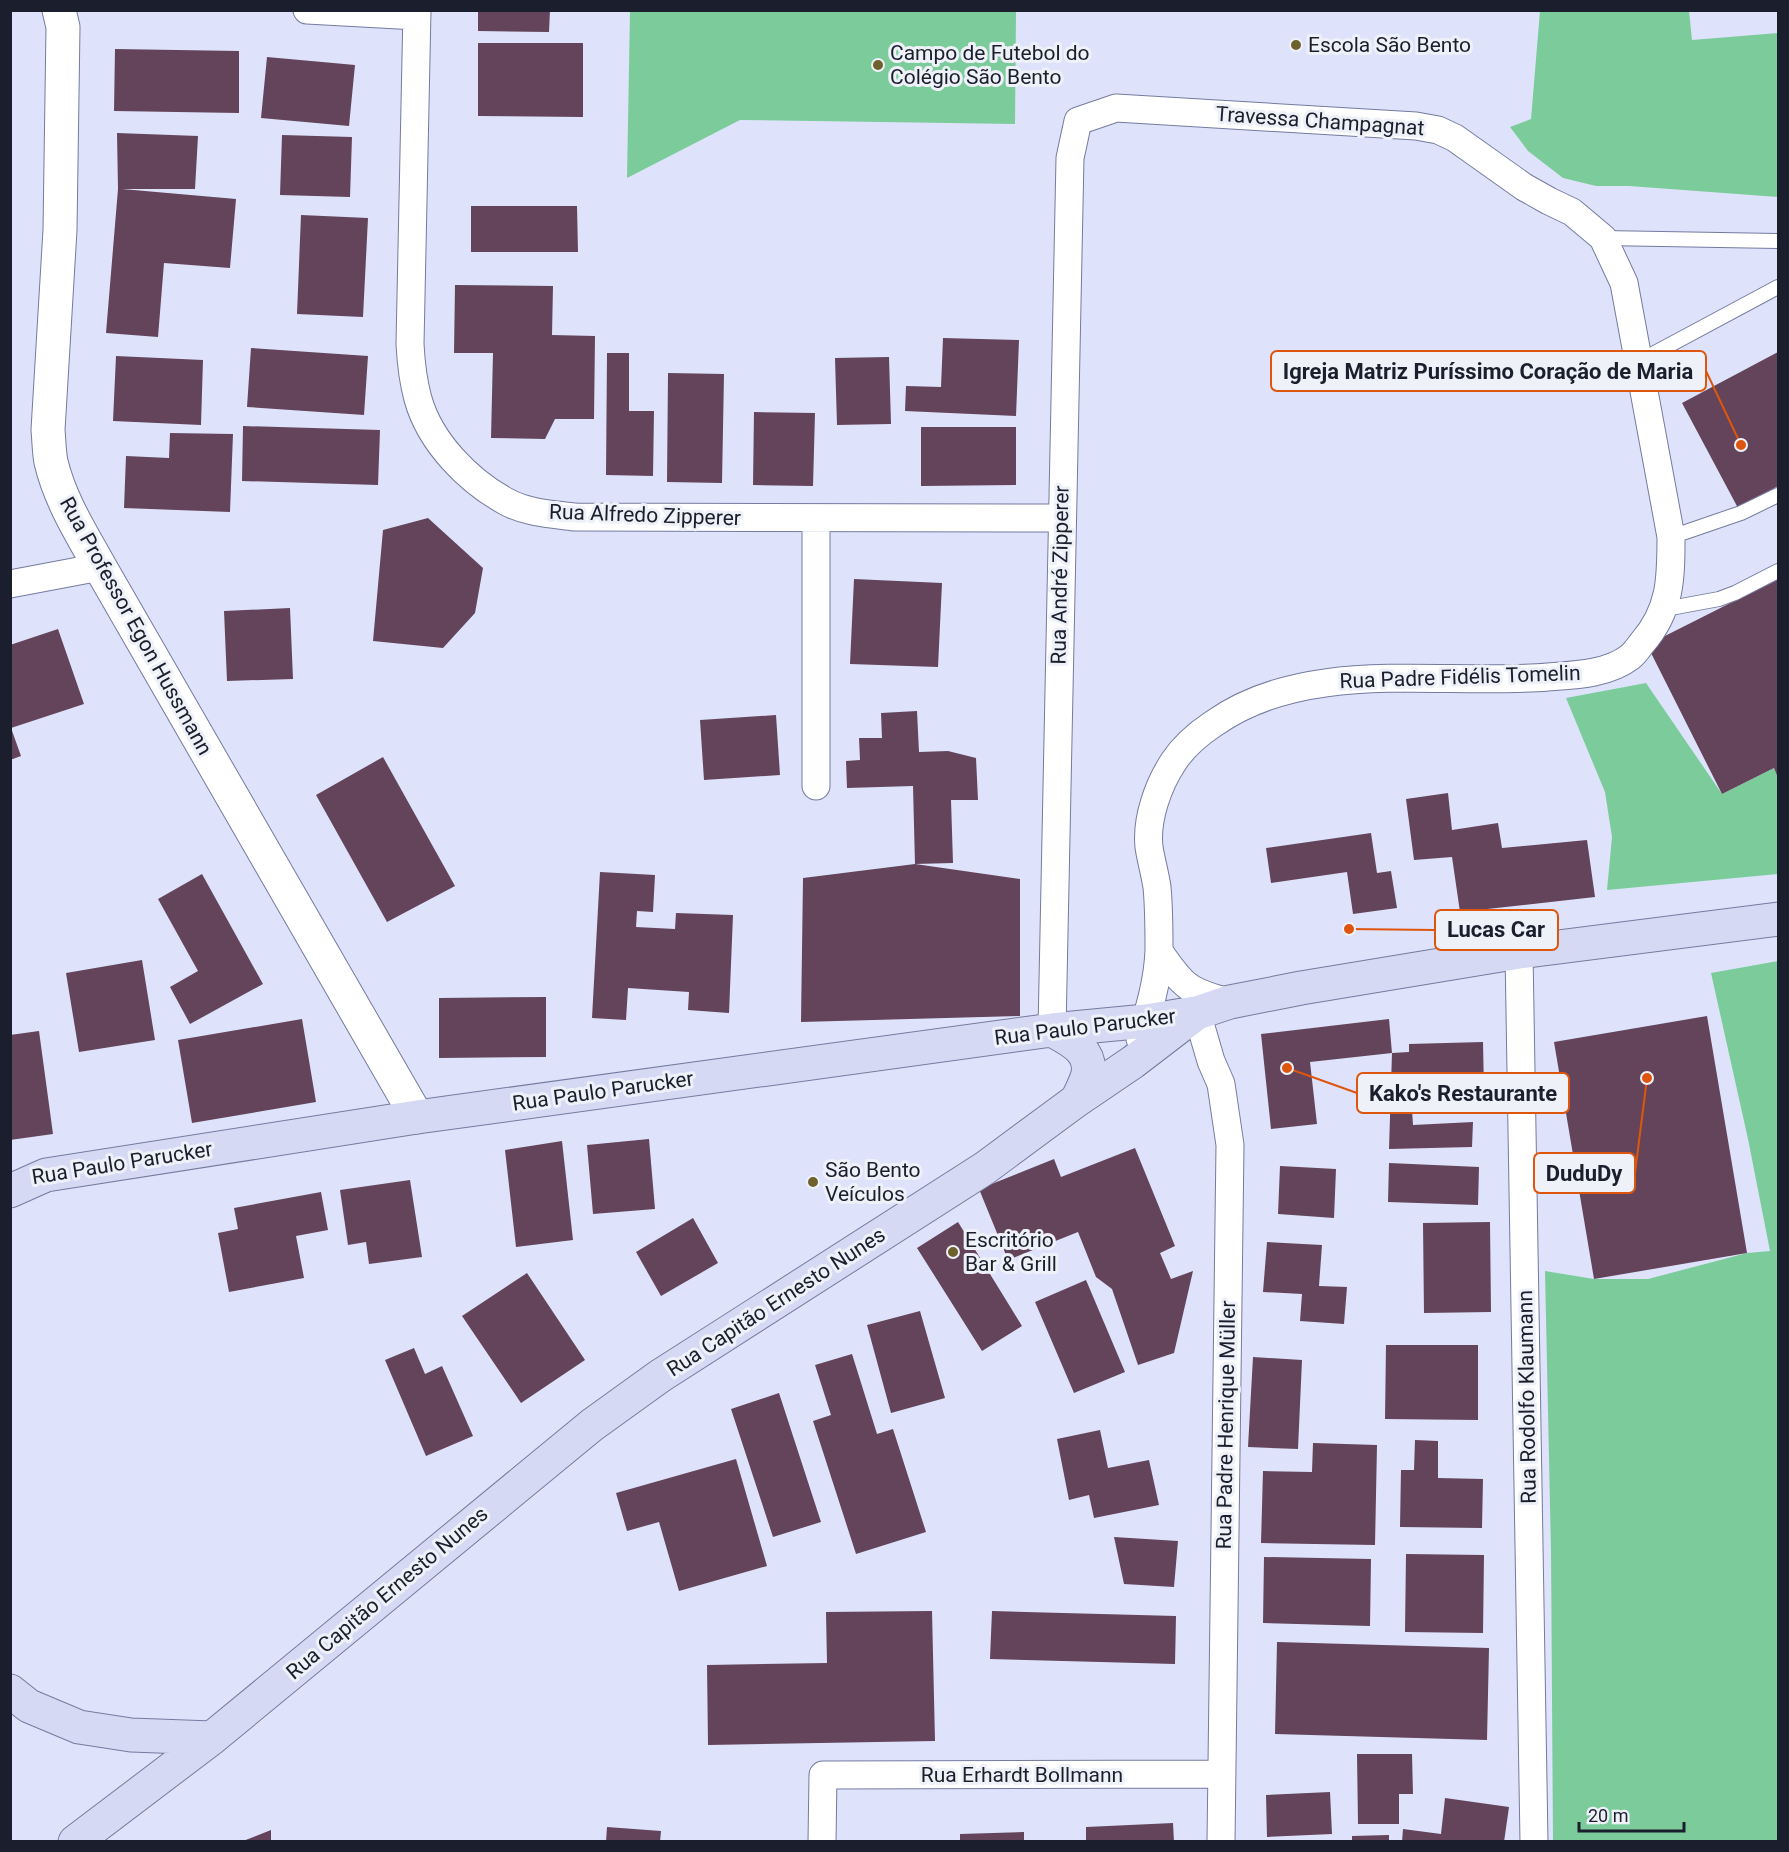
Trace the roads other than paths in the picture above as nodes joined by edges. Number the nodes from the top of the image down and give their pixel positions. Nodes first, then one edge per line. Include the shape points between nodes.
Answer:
1 (59, 10) edge
2 (307, 10) edge
3 (417, 13) edge
4 (1078, 121) joint
5 (1603, 238) junction
6 (1779, 241) edge
7 (1779, 287) edge
8 (1638, 362) junction
9 (1779, 495) edge
10 (1061, 518) junction
11 (816, 519) junction
12 (1671, 537) junction
13 (100, 567) junction
14 (1779, 571) edge
15 (10, 584) edge
16 (1665, 609) junction
17 (816, 786) dead end
18 (1779, 919) edge
19 (1159, 951) junction
20 (1520, 952) junction
21 (1230, 1002) junction
22 (1197, 1013) junction
23 (1146, 1020) junction
24 (1052, 1030) junction
25 (1133, 1062) junction
26 (1077, 1100) junction
27 (417, 1117) junction
28 (46, 1175) junction
29 (10, 1181) edge
30 (10, 1191) edge
31 (10, 1690) edge
32 (212, 1738) junction
33 (1222, 1774) junction
34 (75, 1842) edge
35 (822, 1842) edge
36 (1221, 1842) edge
37 (1534, 1842) edge

1 - 13 street, Rua Professor Egon Hussmann via 63,27 60,230 48,418 50,460 73,520
2 - 3 street
3 - 11 street, Rua Alfredo Zipperer via 412,372 418,401 433,433 457,465 508,503 539,513 610,519
4 - 5 street, Travessa Champagnat via 1116,108 1438,130 1524,187 1572,212
4 - 10 street, Rua André Zipperer via 1070,158
5 - 6 lane
5 - 8 street, Rua Padre Fidélis Tomelin via 1624,284
7 - 8 lane
8 - 12 street, Rua Padre Fidélis Tomelin
9 - 12 lane via 1741,513
10 - 11 street, Rua Alfredo Zipperer
10 - 24 street, Rua André Zipperer
11 - 17 street
12 - 16 street, Rua Padre Fidélis Tomelin via 1671,574
13 - 15 street
13 - 27 street, Rua Professor Egon Hussmann
14 - 16 lane via 1719,599
16 - 19 street, Rua Padre Fidélis Tomelin via 1630,657 1606,669 1528,679 1320,683 1275,693 1231,710 1198,734 1174,761 1151,816 1149,845 1157,886
18 - 20 main road, Rua Capitão Ernesto Nunes
19 - 21 street via 1175,976 1190,989
19 - 23 street, Rua Padre Fidélis Tomelin
20 - 21 main road, Rua Capitão Ernesto Nunes
20 - 37 street, Rua Rodolfo Klaumann
21 - 22 main road, Rua Capitão Ernesto Nunes
22 - 23 main road, Rua Paulo Parucker
22 - 25 main road, Rua Capitão Ernesto Nunes
22 - 33 street, Rua Padre Henrique Müller via 1221,1084 1230,1145
23 - 24 main road, Rua Paulo Parucker
23 - 25 street, Rua Padre Fidélis Tomelin
24 - 26 main road via 1075,1042 1087,1054 1088,1073
24 - 27 main road, Rua Paulo Parucker
25 - 26 main road, Rua Capitão Ernesto Nunes
26 - 32 main road, Rua Capitão Ernesto Nunes via 985,1168 660,1376 592,1425
27 - 28 main road, Rua Paulo Parucker
28 - 29 street, Rua Paulo Parucker
28 - 30 main road
31 - 32 main road via 29,1706 79,1727 131,1735
32 - 34 main road, Rua Capitão Ernesto Nunes
33 - 35 street, Rua Erhardt Bollmann via 823,1775
33 - 36 street, Rua Padre Henrique Müller

